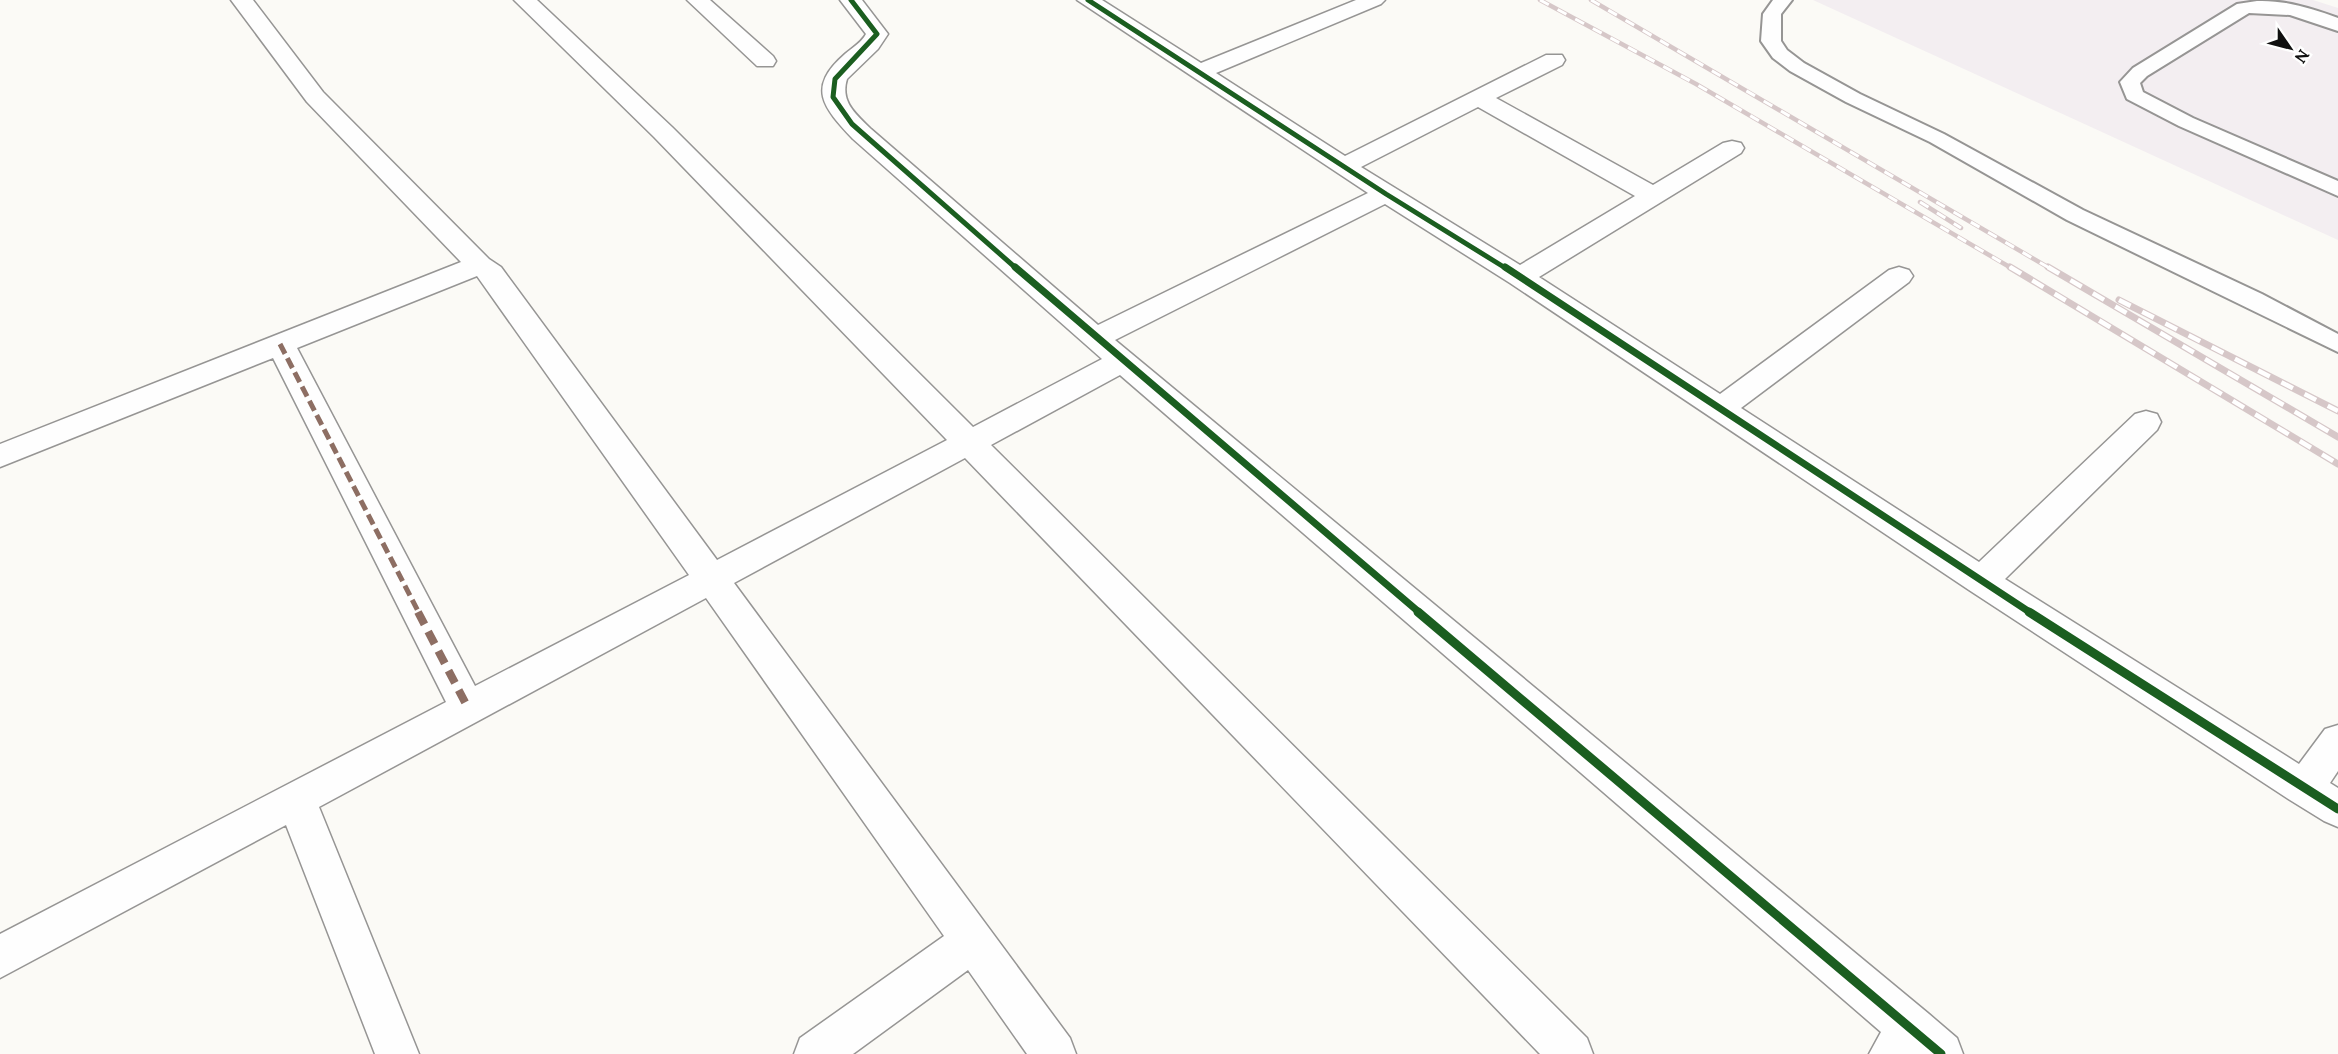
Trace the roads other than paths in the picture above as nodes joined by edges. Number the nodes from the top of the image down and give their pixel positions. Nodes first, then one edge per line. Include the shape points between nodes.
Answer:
1 (242, 0) edge
2 (525, 0) edge
3 (698, 0) edge
4 (851, 0) edge
5 (1088, 0) edge
6 (1783, 0) edge
7 (1358, 2) edge
8 (2338, 25) edge
9 (765, 60) dead end
10 (1554, 60) dead end
11 (1200, 72) junction
12 (1479, 98) junction
13 (1732, 148) dead end
14 (1344, 166) junction
15 (2338, 189) edge
16 (1386, 194) junction
17 (1654, 196) junction
18 (478, 265) junction
19 (1899, 276) dead end
20 (1520, 277) junction
21 (280, 344) junction
22 (2338, 344) edge
23 (1110, 349) junction
24 (1720, 410) junction
25 (2146, 422) dead end
26 (969, 443) junction
27 (0, 456) edge
28 (711, 579) junction
29 (1981, 581) junction
30 (468, 708) junction
31 (2338, 741) edge
32 (2304, 788) junction
33 (297, 799) junction
34 (2338, 809) edge
35 (972, 941) junction
36 (0, 957) edge
37 (1915, 1046) edge
38 (398, 1054) edge
39 (816, 1054) edge
40 (1054, 1054) edge
41 (1571, 1054) edge

1 - 18 street via 315,97
2 - 26 street via 663,132
3 - 9 street
4 - 23 street via 877,34 835,77 831,93 836,107 862,134
5 - 11 street
6 - 22 lane via 1772,14 1771,41 1797,67 1937,138 2075,215
7 - 11 street
8 - 15 lane via 2286,7 2260,5 2244,9 2140,72 2130,82 2134,95 2186,122
10 - 12 street
11 - 14 street
12 - 14 street
12 - 17 street
13 - 17 street
14 - 16 street
16 - 20 street
16 - 23 street
17 - 20 street
18 - 21 street
18 - 28 street via 491,273
19 - 24 street
20 - 24 street
21 - 27 street
21 - 30 street
23 - 26 street
23 - 37 street
24 - 29 street
25 - 29 street
26 - 28 street
26 - 41 street
28 - 30 street
28 - 35 street
29 - 32 street
30 - 33 street
31 - 32 street
32 - 34 street
33 - 36 street
33 - 38 street
35 - 39 street
35 - 40 street

